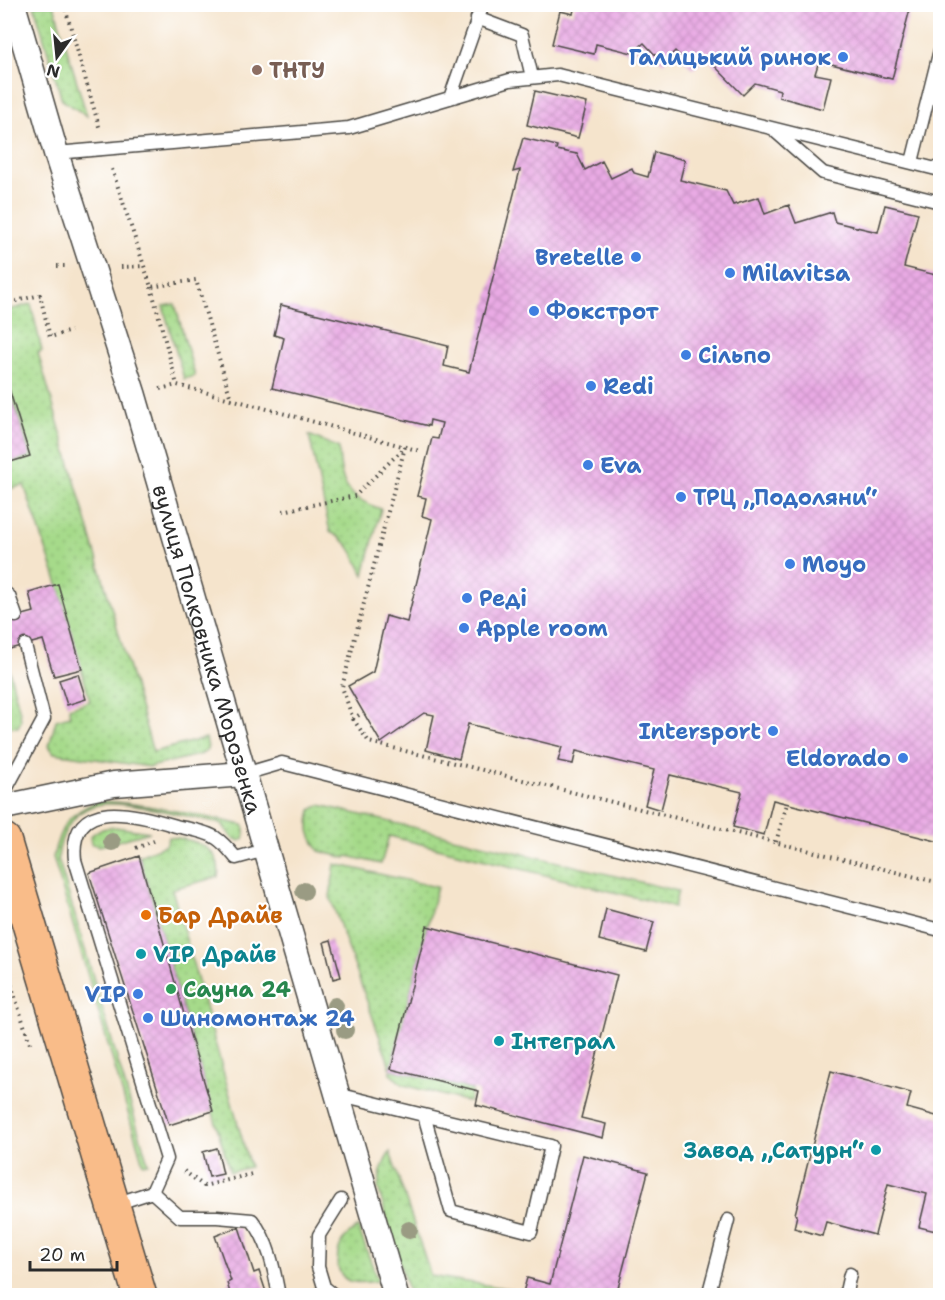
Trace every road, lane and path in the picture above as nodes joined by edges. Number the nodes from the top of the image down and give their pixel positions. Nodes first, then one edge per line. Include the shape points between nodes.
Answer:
1 (13, 4) edge
2 (64, 4) edge
3 (483, 4) edge
4 (477, 18) junction
5 (940, 50) edge
6 (531, 78) junction
7 (450, 98) junction
8 (773, 129) junction
9 (105, 150) junction
10 (56, 153) junction
11 (912, 162) junction
12 (940, 170) edge
13 (940, 202) edge
14 (150, 287) junction
15 (4, 304) edge
16 (71, 331) dead end
17 (231, 399) junction
18 (405, 447) junction
19 (420, 451) dead end
20 (283, 510) dead end
21 (4, 592) edge
22 (16, 616) dead end
23 (25, 645) dead end
24 (359, 715) dead end
25 (353, 719) junction
26 (244, 774) junction
27 (4, 793) edge
28 (787, 804) dead end
29 (4, 807) edge
30 (4, 840) edge
31 (776, 842) junction
32 (265, 850) junction
33 (940, 883) edge
34 (940, 930) edge
35 (337, 1094) junction
36 (424, 1115) junction
37 (167, 1159) junction
38 (252, 1174) dead end
39 (152, 1192) junction
40 (341, 1200) dead end
41 (114, 1204) junction
42 (728, 1220) dead end
43 (850, 1274) dead end
44 (140, 1296) edge
45 (279, 1296) edge
46 (335, 1296) edge
47 (396, 1296) edge
48 (708, 1296) edge
49 (844, 1296) edge

1 - 10 street, вулиця Полковника Морозенка
2 - 9 path
3 - 4 lane
4 - 6 lane via 522,35
4 - 7 lane
5 - 11 lane
6 - 7 lane via 510,80
6 - 8 lane via 558,75
7 - 9 lane via 349,128
8 - 11 lane
8 - 13 lane via 823,172
9 - 10 lane
9 - 14 path
10 - 26 street, вулиця Полковника Морозенка via 134,396
11 - 12 lane
14 - 17 path via 177,385
14 - 17 path via 196,280
15 - 16 path via 40,295 50,337
17 - 18 path
18 - 19 path
18 - 20 path via 355,496
18 - 25 path via 342,687
21 - 22 lane
23 - 27 lane via 44,719
24 - 25 path
25 - 31 path via 369,742
26 - 29 street via 114,784
26 - 32 street, вулиця Полковника Морозенка
26 - 34 lane via 282,763
28 - 31 path
30 - 41 main road
31 - 33 path
32 - 35 street, вулиця Полковника Морозенка
32 - 37 lane via 236,858 216,837 121,814 99,814 87,820 74,845 75,860
35 - 36 lane
35 - 47 street, вулиця Полковника Морозенка
36 - 36 lane via 551,1146 531,1232 451,1211
37 - 38 path via 204,1186
37 - 39 lane
39 - 41 lane
39 - 45 lane via 180,1217 252,1220 261,1232 273,1265
40 - 46 lane via 319,1236 318,1267 324,1287
41 - 44 main road
42 - 48 lane
43 - 49 lane

